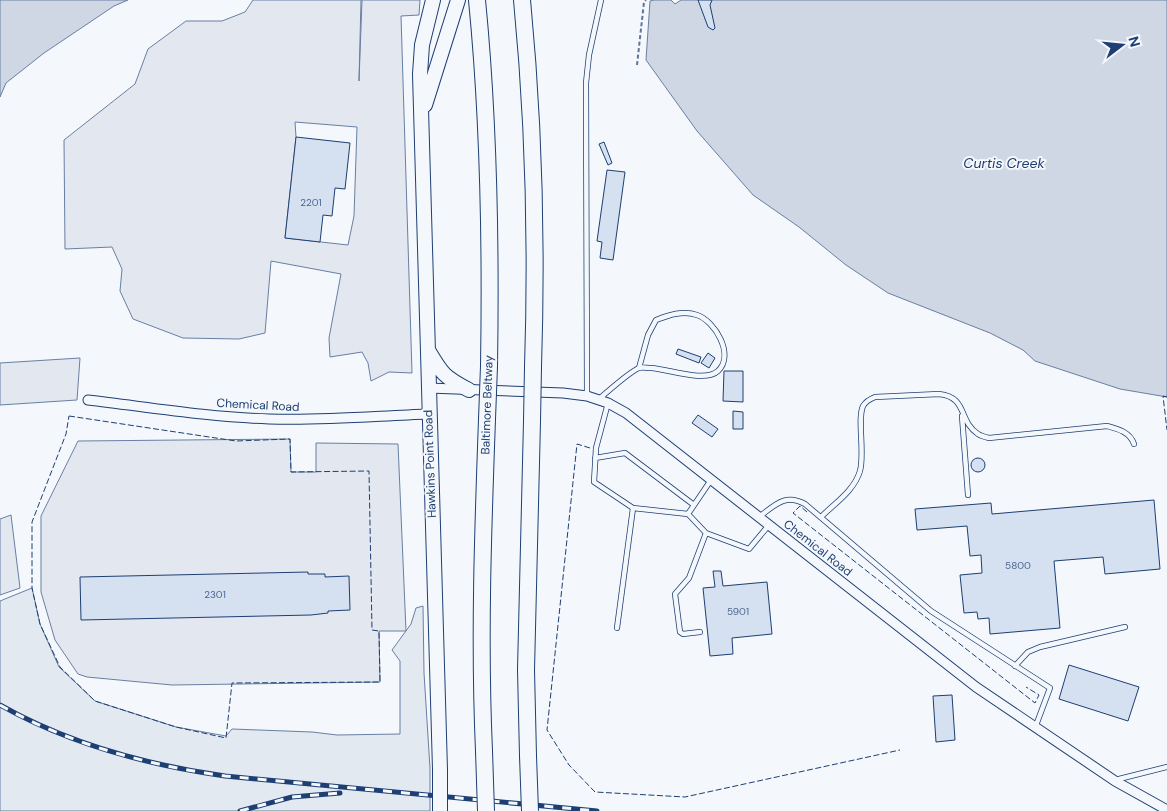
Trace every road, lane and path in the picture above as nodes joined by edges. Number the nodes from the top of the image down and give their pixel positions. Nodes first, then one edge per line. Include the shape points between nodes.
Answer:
1 (433, 0) edge
2 (458, 0) edge
3 (477, 0) edge
4 (522, 0) edge
5 (601, 0) edge
6 (646, 0) edge
7 (637, 64) dead end
8 (422, 117) junction
9 (427, 346) junction
10 (639, 368) junction
11 (428, 388) junction
12 (469, 390) junction
13 (587, 396) junction
14 (88, 400) dead end
15 (598, 400) junction
16 (608, 403) junction
17 (962, 412) junction
18 (428, 414) junction
19 (1134, 444) dead end
20 (595, 458) junction
21 (711, 480) junction
22 (968, 495) dead end
23 (694, 505) junction
24 (633, 508) junction
25 (688, 514) junction
26 (759, 517) junction
27 (820, 517) junction
28 (769, 525) junction
29 (706, 534) junction
30 (1125, 627) dead end
31 (617, 628) dead end
32 (700, 632) dead end
33 (1015, 666) junction
34 (1035, 728) junction
35 (1167, 766) edge
36 (1115, 781) junction
37 (1167, 810) edge
38 (440, 811) edge
39 (486, 811) edge
40 (530, 811) edge

1 - 8 main road, Hawkins Point Road via 422,44
2 - 8 main road
3 - 39 highway, Baltimore Beltway, bridge via 490,205 489,366 481,602
4 - 40 highway, bridge via 535,204 534,367 526,599
5 - 13 lane via 586,83
6 - 7 path
8 - 9 main road, Hawkins Point Road
9 - 11 main road, Hawkins Point Road
9 - 12 main road via 442,373
10 - 10 lane via 712,376 725,358 716,330 698,315 674,313 656,320
10 - 15 lane
11 - 12 street, Chemical Road
11 - 18 main road, Hawkins Point Road
12 - 13 street, Chemical Road
13 - 15 street, Chemical Road
14 - 18 street, Chemical Road via 268,419
15 - 16 street, Chemical Road
16 - 20 lane
16 - 21 street, Chemical Road via 626,413
17 - 19 lane via 978,434 989,438 1107,426 1127,434
17 - 22 lane
17 - 27 lane via 957,401 949,395 869,399 862,412 860,470 853,487
18 - 38 main road, Hawkins Point Road, bridge
20 - 23 lane via 625,453
20 - 24 lane via 594,482
21 - 23 lane
21 - 26 street, Chemical Road
23 - 25 lane
24 - 25 lane
24 - 31 lane
25 - 29 lane
26 - 27 lane via 788,499 805,504
26 - 28 street, Chemical Road
27 - 33 lane via 931,611
28 - 29 lane via 749,549
28 - 34 street, Chemical Road via 976,687
29 - 32 lane via 689,578 675,594 680,632
30 - 33 lane via 1040,647 1028,652
33 - 34 lane via 1050,688
34 - 36 street, Chemical Road
35 - 36 lane
36 - 37 street, Chemical Road

